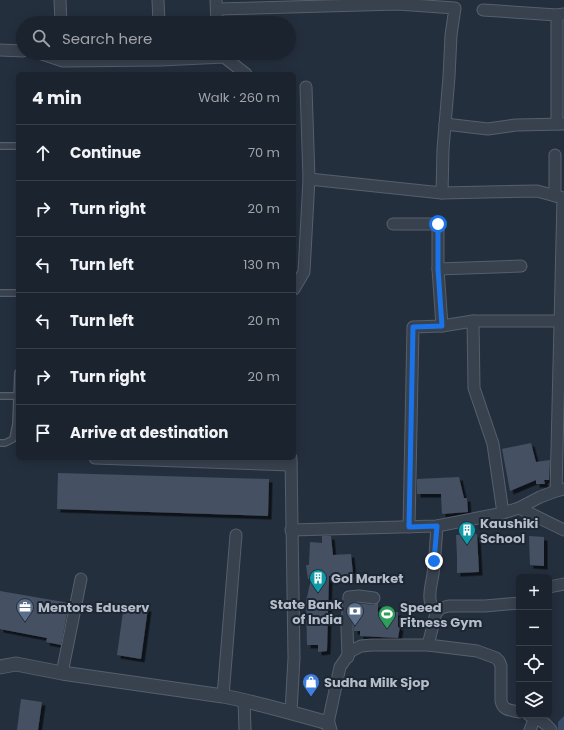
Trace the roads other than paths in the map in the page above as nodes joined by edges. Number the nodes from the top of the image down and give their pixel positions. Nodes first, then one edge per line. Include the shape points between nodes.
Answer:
1 (60, 0) edge
2 (158, 0) edge
3 (451, 4) edge
4 (217, 5) edge
5 (483, 10) dead end
6 (560, 14) edge
7 (61, 16) edge
8 (159, 16) edge
9 (217, 16) edge
10 (0, 50) edge
11 (16, 51) edge
12 (229, 60) edge
13 (244, 72) edge
14 (306, 87) dead end
15 (445, 124) junction
16 (561, 124) edge
17 (0, 146) edge
18 (16, 146) edge
19 (555, 155) dead end
20 (309, 179) junction
21 (442, 193) junction
22 (561, 198) edge
23 (393, 224) dead end
24 (521, 266) dead end
25 (438, 269) junction
26 (296, 286) edge
27 (0, 293) edge
28 (16, 293) edge
29 (562, 321) edge
30 (473, 322) junction
31 (442, 326) junction
32 (0, 396) edge
33 (16, 396) edge
34 (16, 424) edge
35 (0, 442) edge
36 (560, 444) edge
37 (193, 460) edge
38 (291, 462) edge
39 (560, 490) edge
40 (519, 508) junction
41 (503, 513) junction
42 (437, 526) junction
43 (409, 527) junction
44 (292, 530) junction
45 (564, 530) edge
46 (236, 535) dead end
47 (81, 579) dead end
48 (564, 584) edge
49 (552, 586) edge
50 (374, 598) dead end
51 (516, 603) edge
52 (436, 613) junction
53 (428, 645) junction
54 (348, 657) junction
55 (0, 667) edge
56 (62, 673) junction
57 (223, 696) junction
58 (244, 700) junction
59 (516, 711) edge
60 (291, 712) junction
61 (532, 718) edge
62 (536, 718) edge
63 (329, 726) edge
64 (245, 730) edge
65 (530, 730) edge
66 (550, 730) edge

1 - 7 street
2 - 8 street
3 - 4 street
3 - 15 street via 455,8
4 - 9 street
5 - 6 street
6 - 16 street
10 - 11 street
12 - 13 street
14 - 20 street
15 - 16 street via 488,129 516,125
15 - 21 street
17 - 18 lane
19 - 22 street
20 - 21 street
20 - 26 street via 304,272
21 - 22 street via 537,192
22 - 29 street
23 - 25 street via 438,224
24 - 25 street
25 - 31 street
27 - 28 lane
29 - 30 street
29 - 36 street
30 - 31 street
30 - 41 street via 474,388 493,444
31 - 43 street via 413,327
32 - 33 lane
34 - 35 lane via 13,439 5,443
36 - 39 street
37 - 38 street
38 - 44 street
39 - 40 street
40 - 41 street
40 - 45 street
41 - 42 street
42 - 43 street
42 - 52 street via 430,593 430,602
43 - 44 street
44 - 60 street via 294,658
46 - 57 street
47 - 56 street
48 - 49 street
50 - 54 street via 349,597
51 - 52 street via 449,606 441,608
52 - 53 street
53 - 54 street via 361,646
53 - 59 street via 477,651 496,658 501,666 502,706 504,709
54 - 63 street via 340,667
55 - 56 street via 16,664
56 - 57 street
57 - 58 street
58 - 60 street
58 - 64 street
60 - 63 street
61 - 65 street
62 - 66 street via 545,723

